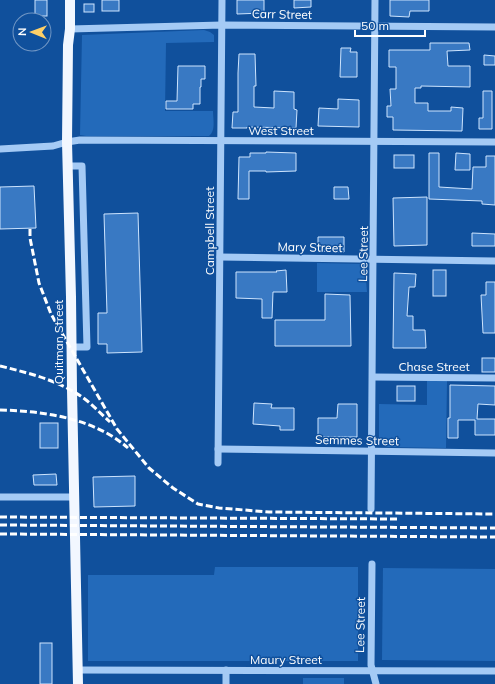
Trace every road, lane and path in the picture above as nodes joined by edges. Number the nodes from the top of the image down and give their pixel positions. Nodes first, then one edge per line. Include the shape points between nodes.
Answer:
1 (70, 0) edge
2 (222, 0) edge
3 (375, 0) edge
4 (222, 25) junction
5 (375, 26) junction
6 (495, 27) edge
7 (70, 29) junction
8 (221, 141) junction
9 (67, 142) junction
10 (375, 142) junction
11 (495, 142) edge
12 (0, 149) edge
13 (68, 166) junction
14 (220, 258) junction
15 (374, 259) junction
16 (495, 260) edge
17 (85, 296) junction
18 (71, 297) junction
19 (71, 328) junction
20 (86, 328) junction
21 (72, 347) junction
22 (373, 377) junction
23 (495, 378) edge
24 (218, 449) junction
25 (372, 452) junction
26 (495, 453) edge
27 (218, 463) dead end
28 (0, 497) edge
29 (75, 497) junction
30 (371, 509) dead end
31 (372, 564) dead end
32 (78, 670) junction
33 (226, 670) junction
34 (372, 671) junction
35 (495, 671) edge
36 (78, 684) edge
37 (226, 684) edge
38 (376, 684) edge

1 - 7 main road, Quitman Street
2 - 4 street, Campbell Street
3 - 5 street, Lee Street
4 - 5 street, Carr Street
4 - 7 street, Carr Street
4 - 8 street, Campbell Street
5 - 6 street, Carr Street
5 - 10 street, Lee Street
7 - 9 main road, Quitman Street
8 - 9 street, West Street
8 - 10 street, West Street
8 - 14 street, Campbell Street
9 - 12 street, West Street via 52,146
9 - 13 main road, Quitman Street
10 - 11 street, West Street
10 - 15 street, Lee Street
13 - 17 street via 82,166
13 - 18 main road, Quitman Street
14 - 15 street, Mary Street
14 - 24 street, Campbell Street
15 - 16 street, Mary Street
15 - 22 street, Lee Street
17 - 18 street
17 - 20 street
18 - 19 main road, Quitman Street
19 - 20 street
19 - 21 main road, Quitman Street
20 - 21 street via 86,347
21 - 29 main road, Quitman Street
22 - 23 street, Chase Street
22 - 25 street, Lee Street
24 - 25 street, Semmes Street
24 - 27 street, Campbell Street
25 - 26 street, Semmes Street
25 - 30 street, Lee Street
28 - 29 street
29 - 32 main road, Quitman Street
31 - 34 street, Lee Street
32 - 33 street, Maury Street
32 - 36 main road, Quitman Street
33 - 34 street, Maury Street
33 - 37 street
34 - 35 street, Maury Street
34 - 38 street, Lee Street

